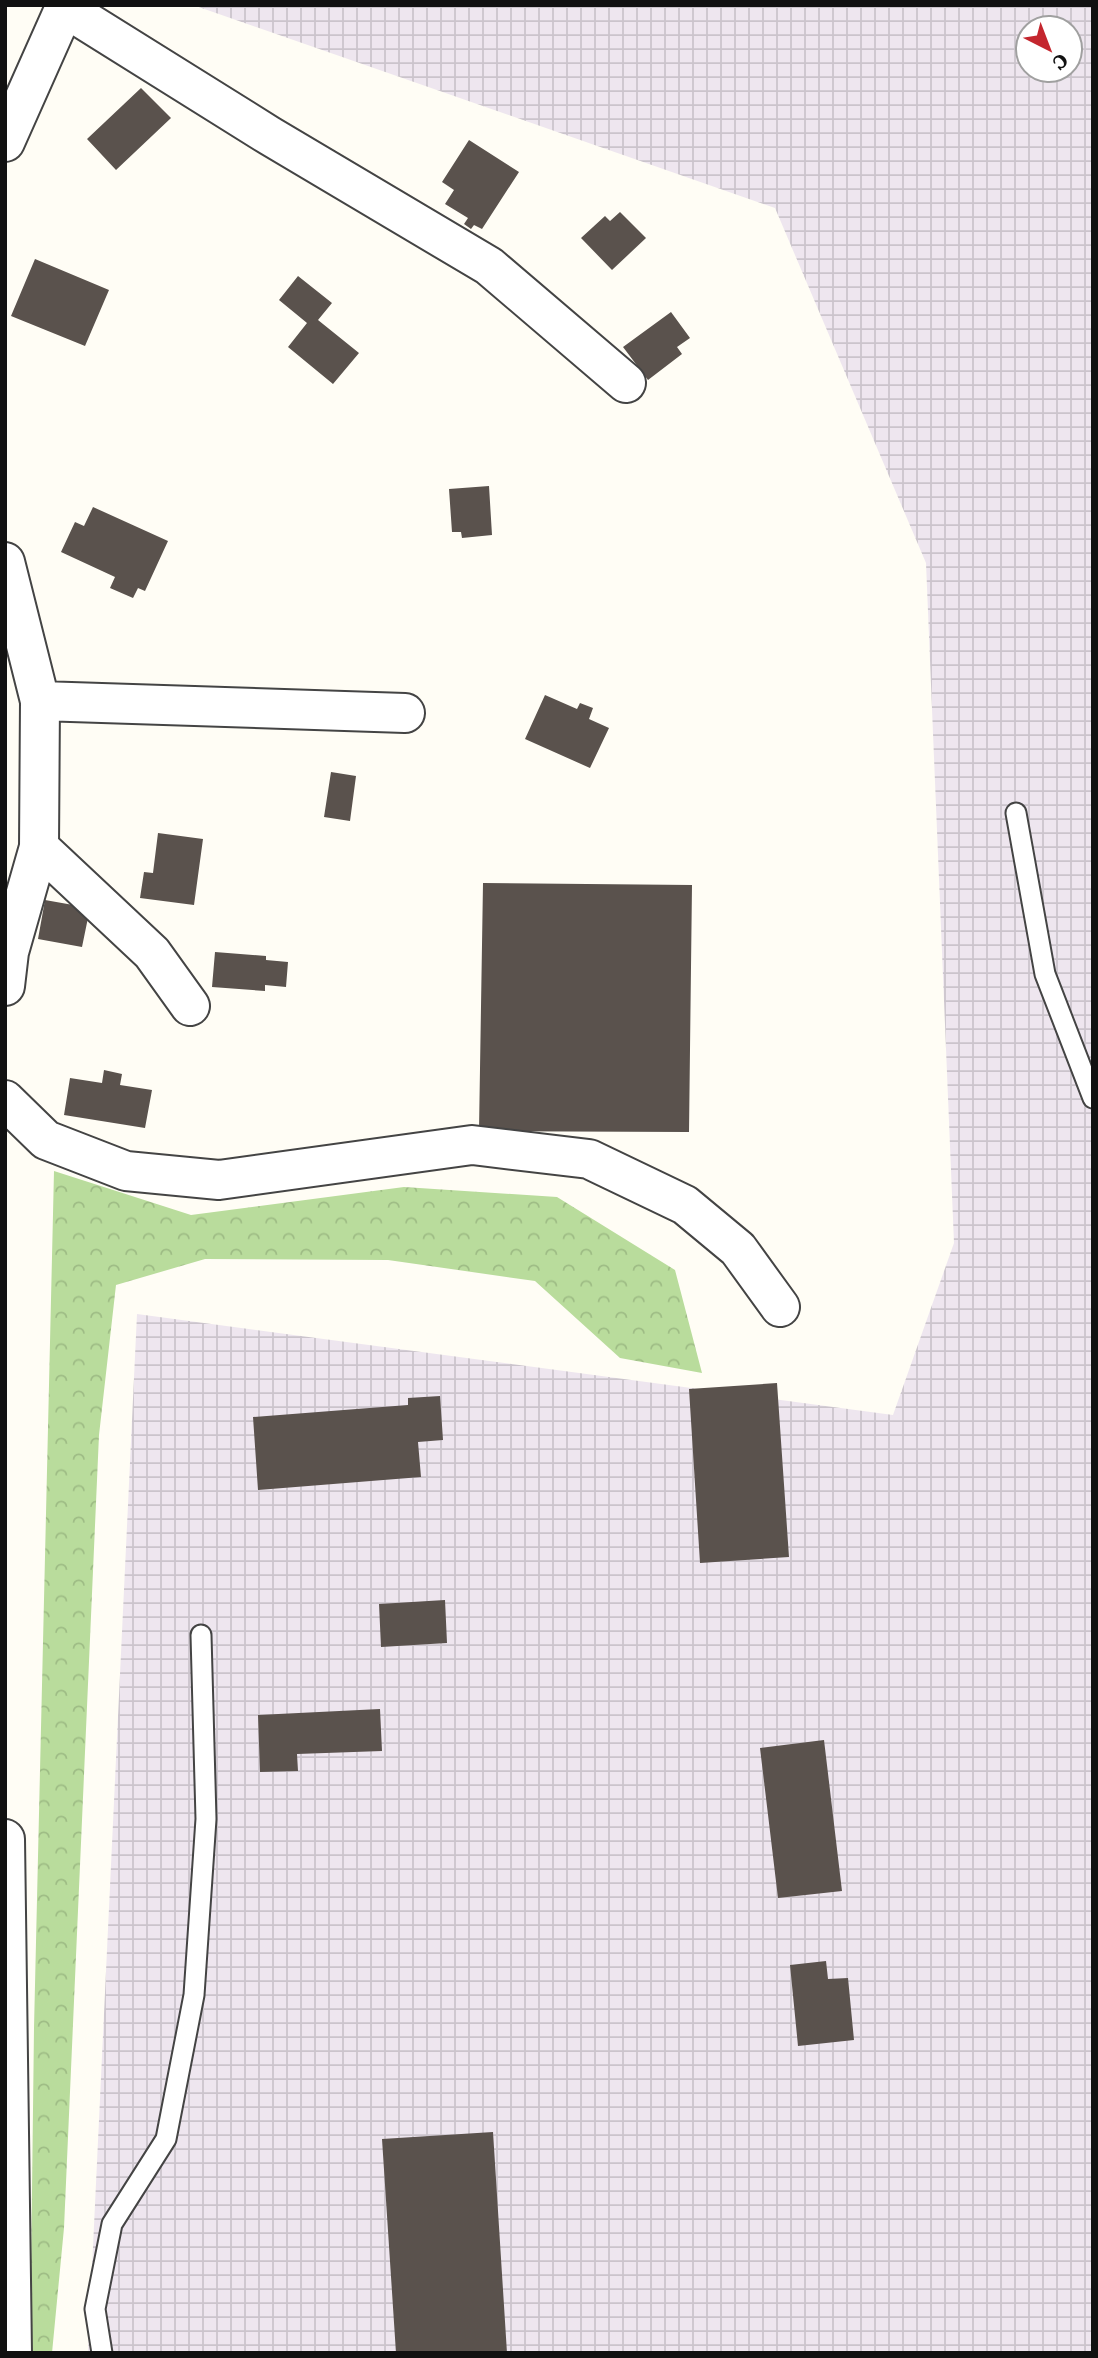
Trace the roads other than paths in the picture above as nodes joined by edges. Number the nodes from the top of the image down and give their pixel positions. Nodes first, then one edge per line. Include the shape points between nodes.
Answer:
1 (66, 7) edge
2 (5, 142) edge
3 (626, 383) dead end
4 (5, 562) edge
5 (40, 701) junction
6 (405, 713) dead end
7 (1016, 813) dead end
8 (38, 847) junction
9 (5, 986) edge
10 (190, 1006) dead end
11 (1093, 1098) edge
12 (5, 1100) edge
13 (780, 1307) dead end
14 (201, 1634) dead end
15 (5, 1839) edge
16 (12, 2353) edge
17 (102, 2353) edge

1 - 2 street
1 - 3 street via 489,266
4 - 5 street
5 - 6 street
5 - 8 street
7 - 11 lane via 1045,974
8 - 9 street via 9,952
8 - 10 street via 152,953
12 - 13 street via 46,1140 126,1171 219,1180 472,1145 589,1159 685,1205 738,1248
14 - 17 lane via 206,1819 194,1995 166,2139 112,2224 95,2309
15 - 16 street

